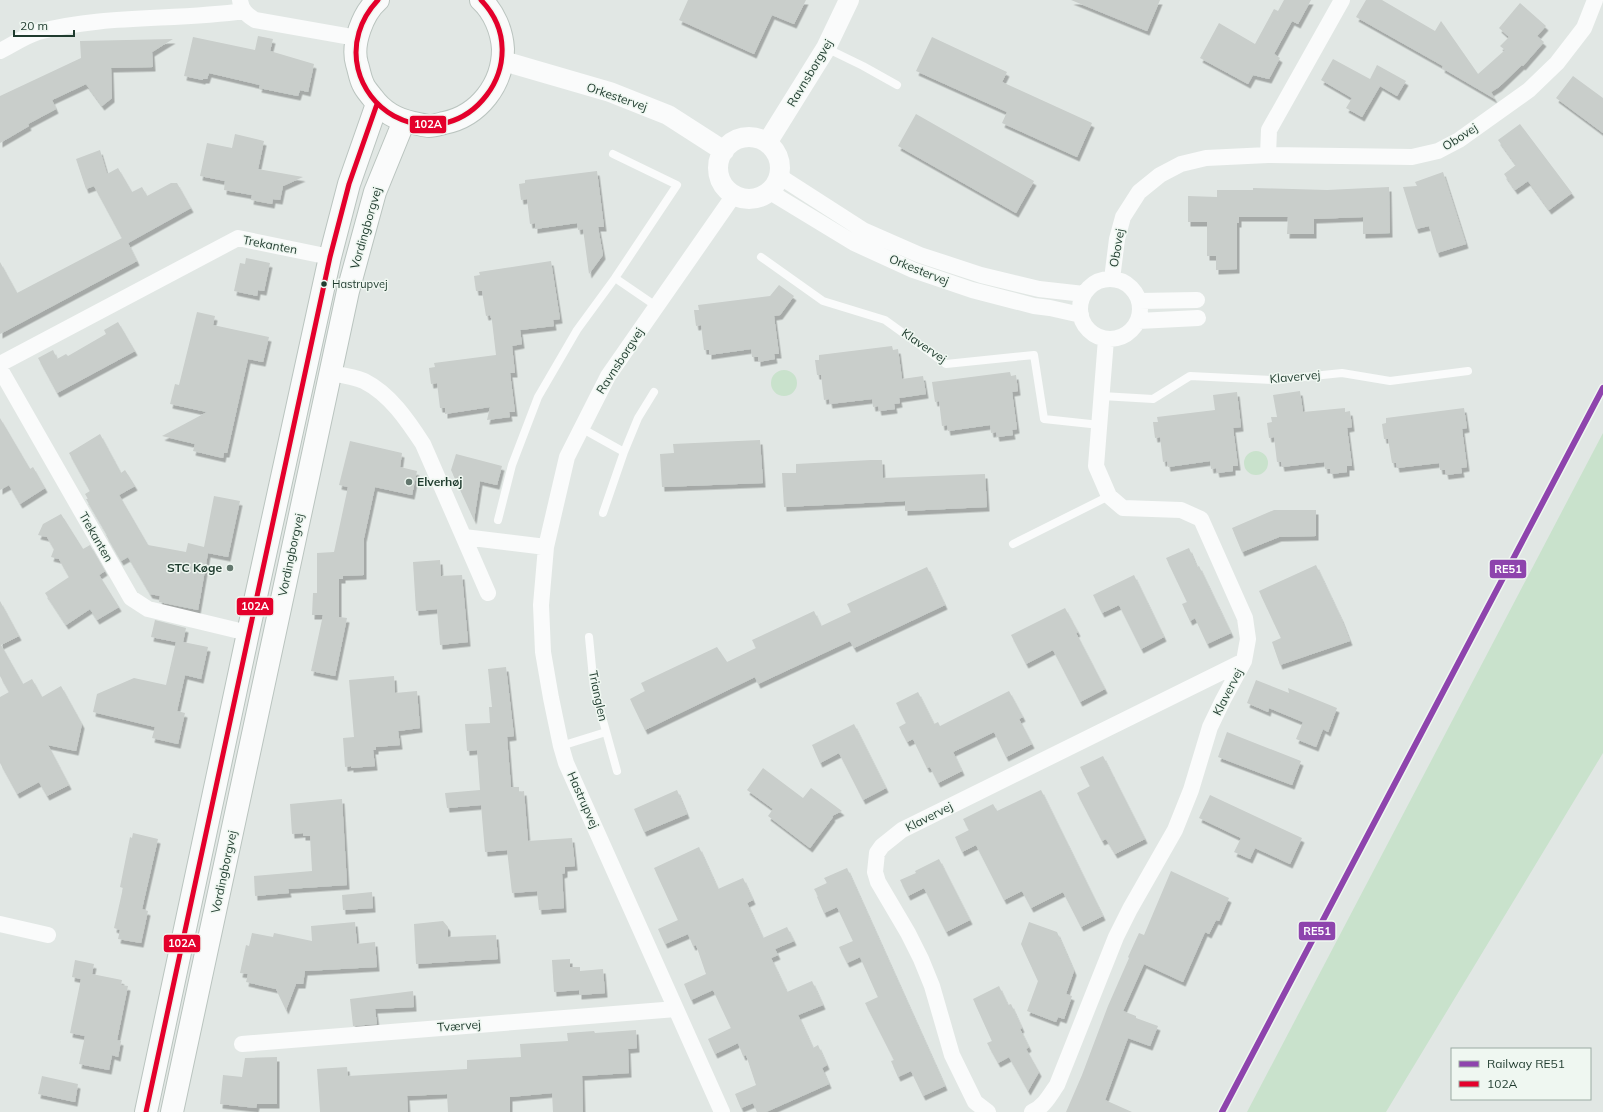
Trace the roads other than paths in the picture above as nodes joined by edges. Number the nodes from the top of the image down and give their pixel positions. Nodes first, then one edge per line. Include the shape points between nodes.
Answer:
1 (378, 0) edge
2 (481, 0) edge
3 (849, 0) edge
4 (1342, 0) edge
5 (1596, 0) edge
6 (242, 6) edge
7 (357, 38) junction
8 (826, 48) junction
9 (0, 51) edge
10 (503, 61) junction
11 (897, 86) dead end
12 (377, 104) junction
13 (404, 121) junction
14 (767, 143) junction
15 (724, 151) junction
16 (613, 154) dead end
17 (1268, 155) junction
18 (774, 184) junction
19 (734, 195) junction
20 (330, 257) junction
21 (761, 257) dead end
22 (615, 278) junction
23 (1112, 279) junction
24 (1084, 294) junction
25 (1197, 300) dead end
26 (1139, 301) junction
27 (656, 306) junction
28 (1081, 315) junction
29 (1198, 318) dead end
30 (1138, 321) junction
31 (1106, 339) junction
32 (0, 364) edge
33 (0, 369) edge
34 (1468, 372) dead end
35 (330, 373) junction
36 (654, 392) dead end
37 (1102, 396) junction
38 (1100, 425) junction
39 (581, 428) junction
40 (624, 452) junction
41 (1109, 496) junction
42 (603, 513) dead end
43 (498, 520) dead end
44 (464, 537) junction
45 (1012, 544) dead end
46 (546, 547) junction
47 (488, 593) dead end
48 (248, 633) junction
49 (589, 637) dead end
50 (1244, 661) junction
51 (606, 732) junction
52 (561, 746) junction
53 (617, 772) dead end
54 (0, 924) edge
55 (48, 935) dead end
56 (676, 1010) junction
57 (242, 1044) dead end
58 (146, 1112) edge
59 (172, 1112) edge
60 (722, 1112) edge
61 (988, 1112) edge
62 (1032, 1112) edge

1 - 7 main road via 363,19
2 - 10 main road via 497,22 502,41
3 - 8 street, Ravnsborgvej
4 - 17 street via 1269,130
5 - 17 street, Obovej via 1584,28 1557,63 1529,90 1459,140 1438,151 1412,157
6 - 7 street via 248,17 255,20
6 - 9 street via 214,15 89,22 37,33
7 - 12 main road via 356,62 361,79
8 - 11 lane
8 - 14 street, Ravnsborgvej
10 - 13 main road via 495,86 479,107 456,121 430,126
10 - 15 street, Orkestervej via 610,92 668,115
12 - 13 main road via 389,114
12 - 20 main road, Vordingborgvej via 349,184
13 - 35 main road, Vordingborgvej via 375,192 348,291
14 - 15 street via 745,138 734,142
14 - 18 street via 778,159
15 - 19 street via 719,173 723,184
16 - 22 lane via 677,185
17 - 23 street, Obovej via 1206,158 1180,164 1160,175 1139,192 1123,217 1117,239
18 - 19 street via 759,198 741,198
18 - 24 street, Orkestervej via 863,230 920,255 1039,290
18 - 28 street, Orkestervej via 854,243 912,270 972,290
19 - 27 street, Ravnsborgvej
20 - 32 street, Trekanten via 238,238
20 - 48 main road, Vordingborgvej
21 - 38 lane, Klavervej via 823,301 885,320 946,364 1034,355 1044,419
22 - 27 lane
22 - 43 lane via 577,330 538,397 512,465
23 - 24 street via 1095,283
23 - 26 street via 1122,281 1131,287
24 - 28 street
25 - 26 street
26 - 30 street
27 - 39 street, Ravnsborgvej via 608,376
28 - 31 street via 1091,332
29 - 30 street
30 - 31 street via 1122,336
31 - 37 street, Klavervej
33 - 48 street, Trekanten via 131,598 148,609
34 - 37 lane, Klavervej via 1390,381 1342,373 1274,380 1190,376 1153,399
35 - 44 street via 363,381 385,395 412,427 423,444
35 - 59 main road, Vordingborgvej
36 - 40 lane via 638,418
37 - 38 street, Klavervej
38 - 41 street, Klavervej via 1096,466
39 - 40 lane
39 - 46 street, Ravnsborgvej via 567,457
40 - 42 lane
41 - 45 lane
41 - 50 street, Klavervej via 1123,508 1181,510 1201,519 1246,618 1248,639
44 - 46 street
44 - 47 street
46 - 52 street, Hastrupvej via 541,605 543,652
48 - 58 main road, Vordingborgvej
49 - 51 lane, Trianglen via 594,688
50 - 61 street, Klavervej via 902,830 877,853 875,872 878,882 922,959 952,1055 975,1102
50 - 62 street, Klavervej via 1210,727 1191,790 1175,830 1116,937 1057,1085 1038,1109
51 - 52 lane, Trianglen
51 - 53 lane, Trianglen
52 - 56 street, Hastrupvej via 566,763
54 - 55 street
56 - 57 street, Tværvej
56 - 60 street, Hastrupvej

